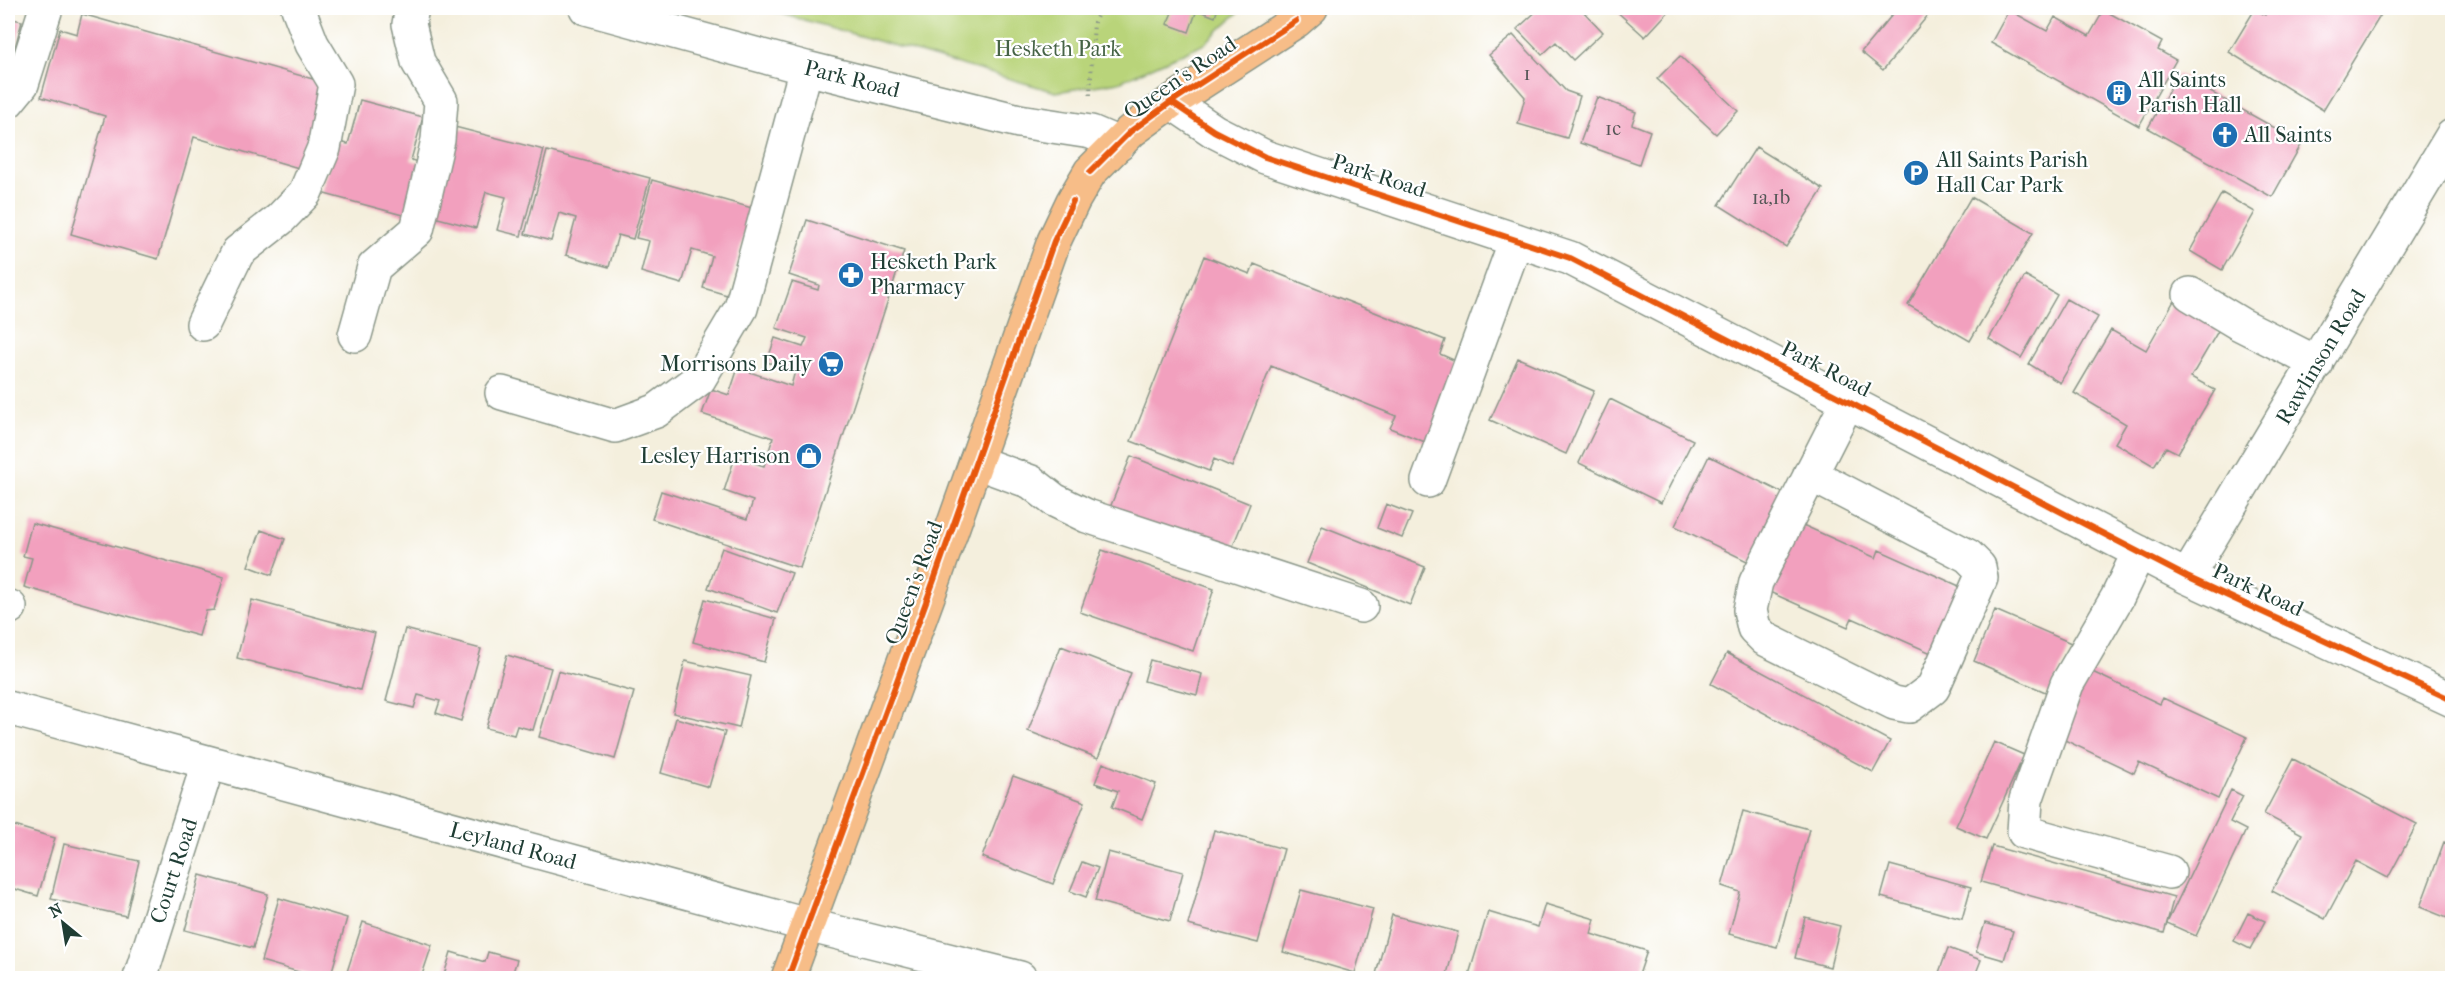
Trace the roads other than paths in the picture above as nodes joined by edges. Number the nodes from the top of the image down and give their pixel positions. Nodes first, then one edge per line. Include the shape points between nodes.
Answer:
1 (46, 8) edge
2 (298, 8) edge
3 (412, 8) edge
4 (586, 8) edge
5 (1304, 14) edge
6 (806, 68) junction
7 (8, 101) edge
8 (1172, 102) junction
9 (2452, 136) edge
10 (1105, 138) junction
11 (1516, 240) junction
12 (2190, 294) dead end
13 (203, 324) dead end
14 (355, 336) dead end
15 (2317, 363) junction
16 (502, 393) dead end
17 (1848, 401) junction
18 (976, 462) junction
19 (1810, 474) junction
20 (1428, 481) dead end
21 (2139, 552) junction
22 (2187, 577) junction
23 (1361, 606) dead end
24 (2452, 699) edge
25 (8, 708) edge
26 (208, 764) junction
27 (2169, 872) dead end
28 (807, 926) junction
29 (140, 978) edge
30 (788, 978) edge
31 (1020, 978) edge

1 - 7 street via 22,84
2 - 13 street via 312,44 336,84 324,148 305,193 238,252
3 - 14 street via 409,24 418,62 441,101 438,140 417,230 374,267
4 - 6 street, Park Road
5 - 8 main road, Queen's Road
6 - 10 street, Park Road via 1019,121
6 - 16 street via 741,308 699,379 656,411 615,426
8 - 10 main road, Queen's Road via 1131,131
8 - 11 street, Park Road via 1214,131 1265,157
9 - 15 street, Rawlinson Road
10 - 18 main road, Queen's Road via 1054,241
11 - 17 street, Park Road via 1570,258
11 - 20 street
12 - 15 street
15 - 22 street, Rawlinson Road
17 - 19 street
17 - 21 street, Park Road
18 - 23 street via 1031,482 1054,500 1087,516
18 - 28 main road, Queen's Road
19 - 19 street via 1756,582 1750,610 1754,628 1765,639 1894,703 1909,706 1933,688 1981,578 1979,567 1968,556
21 - 22 street, Park Road
21 - 27 street via 2067,684 2026,800 2024,832
22 - 24 street, Park Road
25 - 26 street, Leyland Road
26 - 28 street, Leyland Road
26 - 29 street, Court Road
28 - 30 main road, Queen's Road
28 - 31 street, Leyland Road

